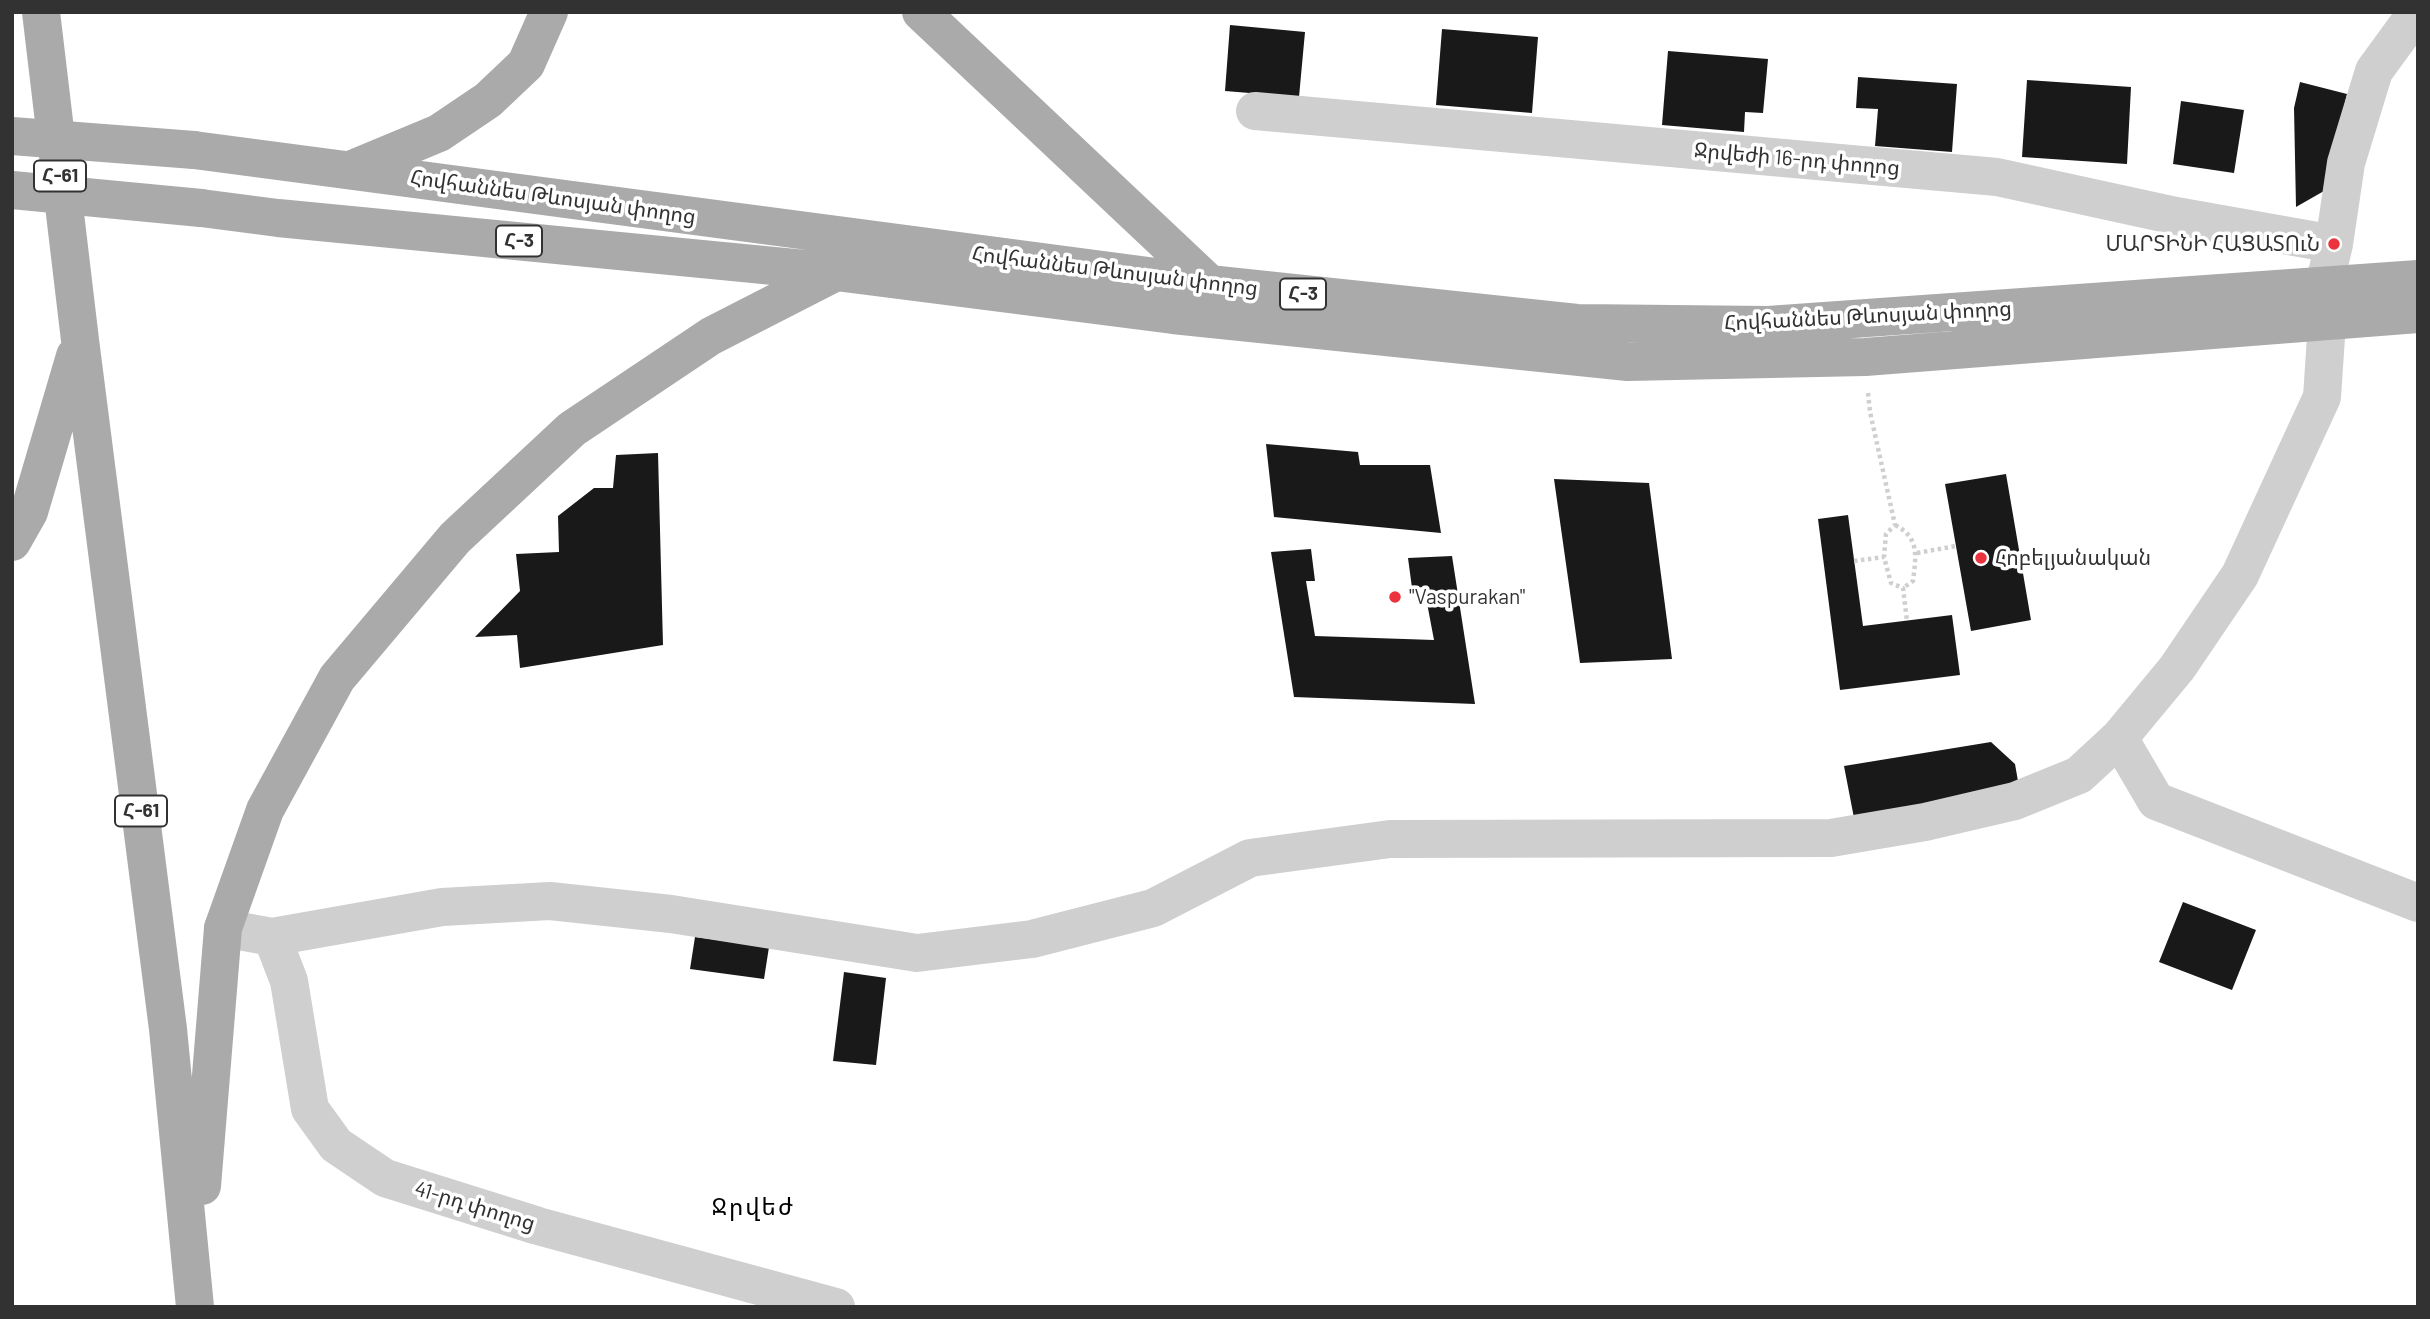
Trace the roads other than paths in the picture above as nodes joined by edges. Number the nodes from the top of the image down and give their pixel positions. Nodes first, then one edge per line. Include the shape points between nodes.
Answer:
1 (41, 12) edge
2 (549, 12) edge
3 (921, 12) edge
4 (2417, 12) edge
5 (1255, 111) dead end
6 (12, 136) edge
7 (350, 170) junction
8 (12, 190) edge
9 (2334, 244) junction
10 (836, 272) junction
11 (2418, 279) edge
12 (1209, 284) junction
13 (2326, 304) junction
14 (2418, 314) edge
15 (1260, 323) junction
16 (80, 340) junction
17 (12, 542) edge
18 (2119, 738) junction
19 (2418, 903) edge
20 (223, 928) junction
21 (272, 937) junction
22 (194, 1295) edge
23 (836, 1307) edge

1 - 16 main road, Հ-61 / Հ-61
2 - 7 main road via 526,64 488,100 439,133
3 - 12 main road
4 - 9 street via 2374,71 2346,163
5 - 9 street, Ջրվեժի 16-րդ փողոց via 1997,177
6 - 7 main road, Հովհաննես Թևոսյան փողոց / Հ-3, bridge via 194,150
7 - 12 main road, Հովհաննես Թևոսյան փողոց / Հ-3
8 - 10 main road, Հովհաննես Թևոսյան փողոց / Հ-3, bridge
9 - 13 street
10 - 15 main road, Հովհաննես Թևոսյան փողոց / Հ-3
10 - 20 main road via 710,336 572,429 455,538 337,678 265,810
11 - 13 main road, Հովհաննես Թևոսյան փողոց / Հ-3
12 - 13 main road, Հովհաննես Թևոսյան փողոց / Հ-3 via 1577,323 1768,325
12 - 15 main road
13 - 14 main road, Հովհաննես Թևոսյան փողոց / Հ-3
13 - 15 main road, Հովհաննես Թևոսյան փողոց / Հ-3 via 1865,357 1628,362
13 - 18 street via 2322,397 2240,575 2177,668
16 - 17 main road via 29,512
16 - 22 main road, Հ-61 / Հ-61 via 169,1029
18 - 19 street via 2156,801
18 - 21 street via 2079,775 2015,801 1925,822 1831,838 1390,838 1250,858 1153,908 1032,939 916,953 671,914 550,901 442,908
20 - 21 street
20 - 22 main road
21 - 23 street, 41-րդ փողոց via 289,981 310,1109 336,1145 385,1178 538,1226

